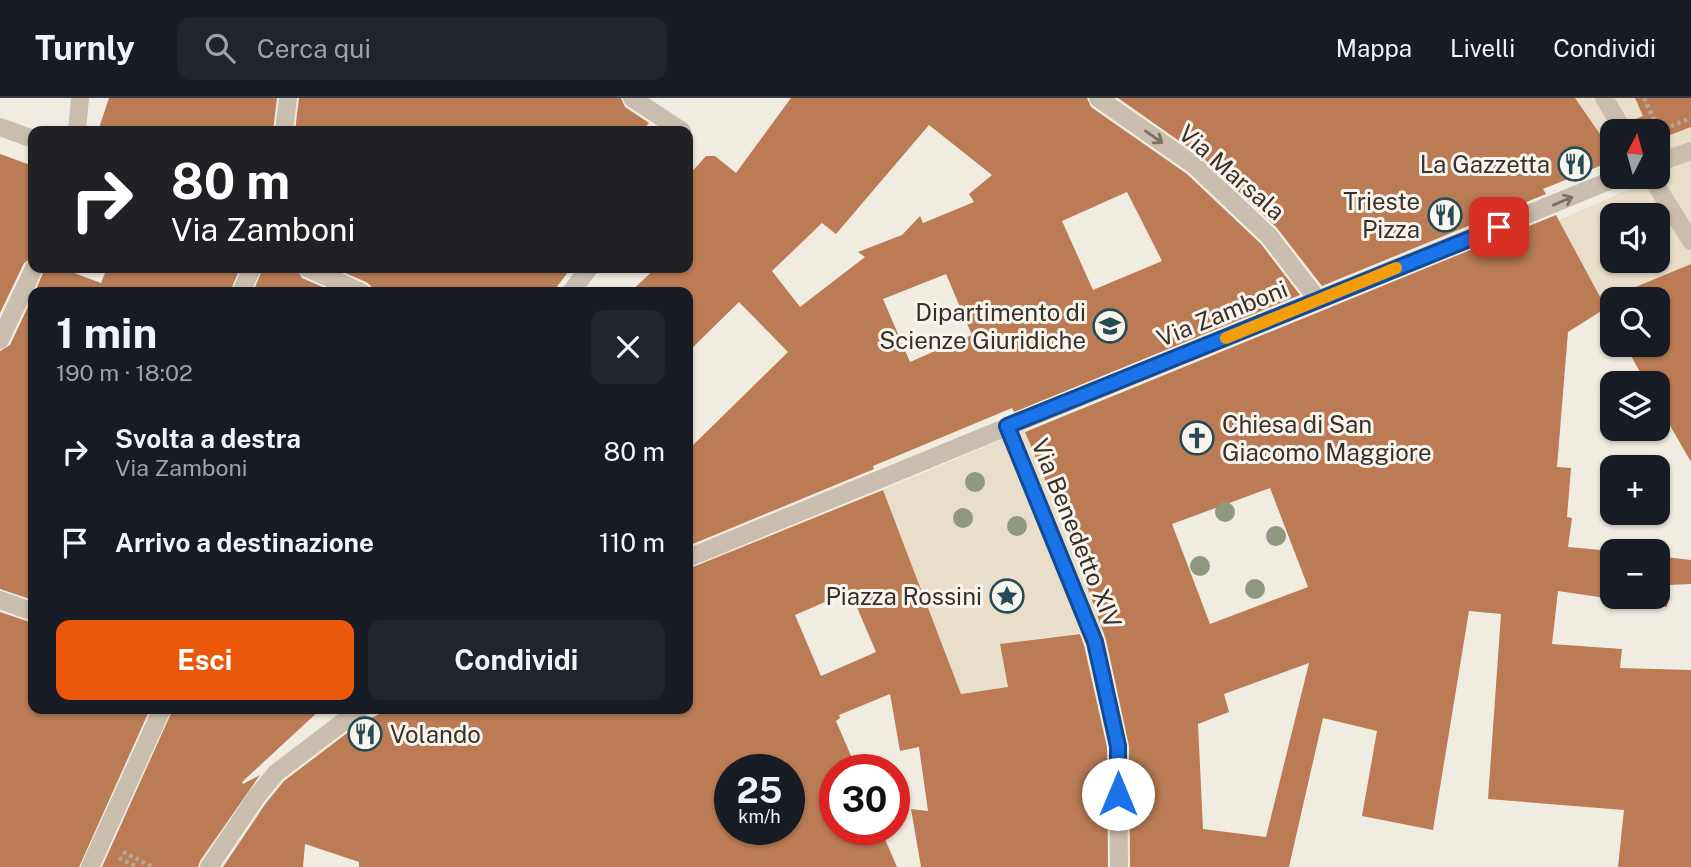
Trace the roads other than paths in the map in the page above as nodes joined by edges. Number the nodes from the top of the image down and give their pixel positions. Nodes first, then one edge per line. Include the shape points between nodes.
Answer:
1 (80, 98) edge
2 (288, 98) edge
3 (632, 98) edge
4 (1098, 98) edge
5 (1604, 98) edge
6 (1617, 119) edge
7 (77, 126) edge
8 (285, 126) edge
9 (674, 126) edge
10 (0, 127) edge
11 (28, 137) edge
12 (1691, 151) edge
13 (1670, 158) edge
14 (1600, 185) edge
15 (1658, 189) edge
16 (1691, 241) edge
17 (32, 273) edge
18 (318, 273) edge
19 (585, 273) edge
20 (350, 287) edge
21 (574, 287) edge
22 (1318, 300) junction
23 (0, 341) edge
24 (1007, 426) junction
25 (693, 556) edge
26 (0, 600) edge
27 (28, 610) edge
28 (160, 714) edge
29 (353, 714) edge
30 (90, 867) edge
31 (209, 867) edge
32 (1119, 867) edge

1 - 7 street
2 - 8 street
3 - 9 street
4 -> 22 street, Via Marsala via 1194,165 1269,236
5 - 6 street
10 - 11 street
12 - 13 street
22 -> 14 street, Via Zamboni
15 - 16 street
17 - 23 street
18 - 20 street
19 - 21 street
22 - 24 street, Via Zamboni
24 - 25 street, Via Zamboni
24 - 32 street, Via Benedetto XIV via 1095,642 1118,746
26 - 27 street
28 - 30 street
29 - 31 street via 276,773

